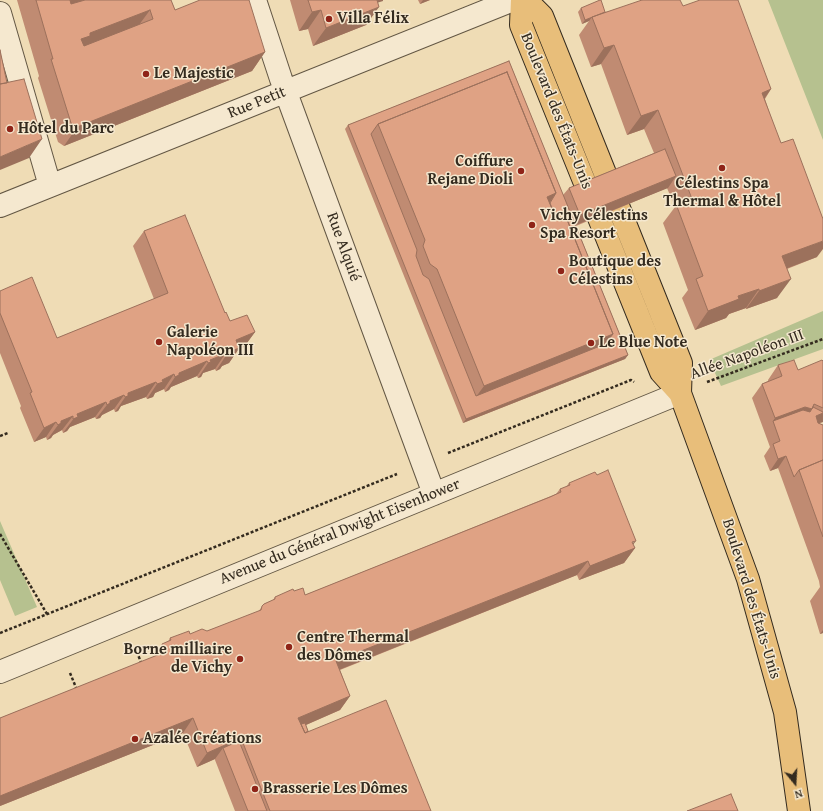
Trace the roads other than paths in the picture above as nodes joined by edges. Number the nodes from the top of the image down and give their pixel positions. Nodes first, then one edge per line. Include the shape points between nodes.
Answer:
1 (254, 0) edge
2 (513, 0) edge
3 (522, 0) edge
4 (526, 0) edge
5 (0, 13) edge
6 (286, 91) junction
7 (50, 186) junction
8 (0, 206) edge
9 (673, 396) junction
10 (434, 494) junction
11 (0, 672) edge
12 (799, 811) edge

1 - 6 street, Rue Alquié
2 - 6 street, Rue Petit
3 - 9 main road, Boulevard des États-Unis via 521,25 661,372
4 - 9 main road, Boulevard des États-Unis via 542,16 681,363
5 - 7 street
6 - 7 street, Rue Petit
6 - 10 street, Rue Alquié
7 - 8 street, Rue Petit
9 - 10 street, Avenue du Général Dwight Eisenhower
9 - 12 main road, Boulevard des États-Unis via 748,579 785,712
10 - 11 street, Avenue du Général Dwight Eisenhower

